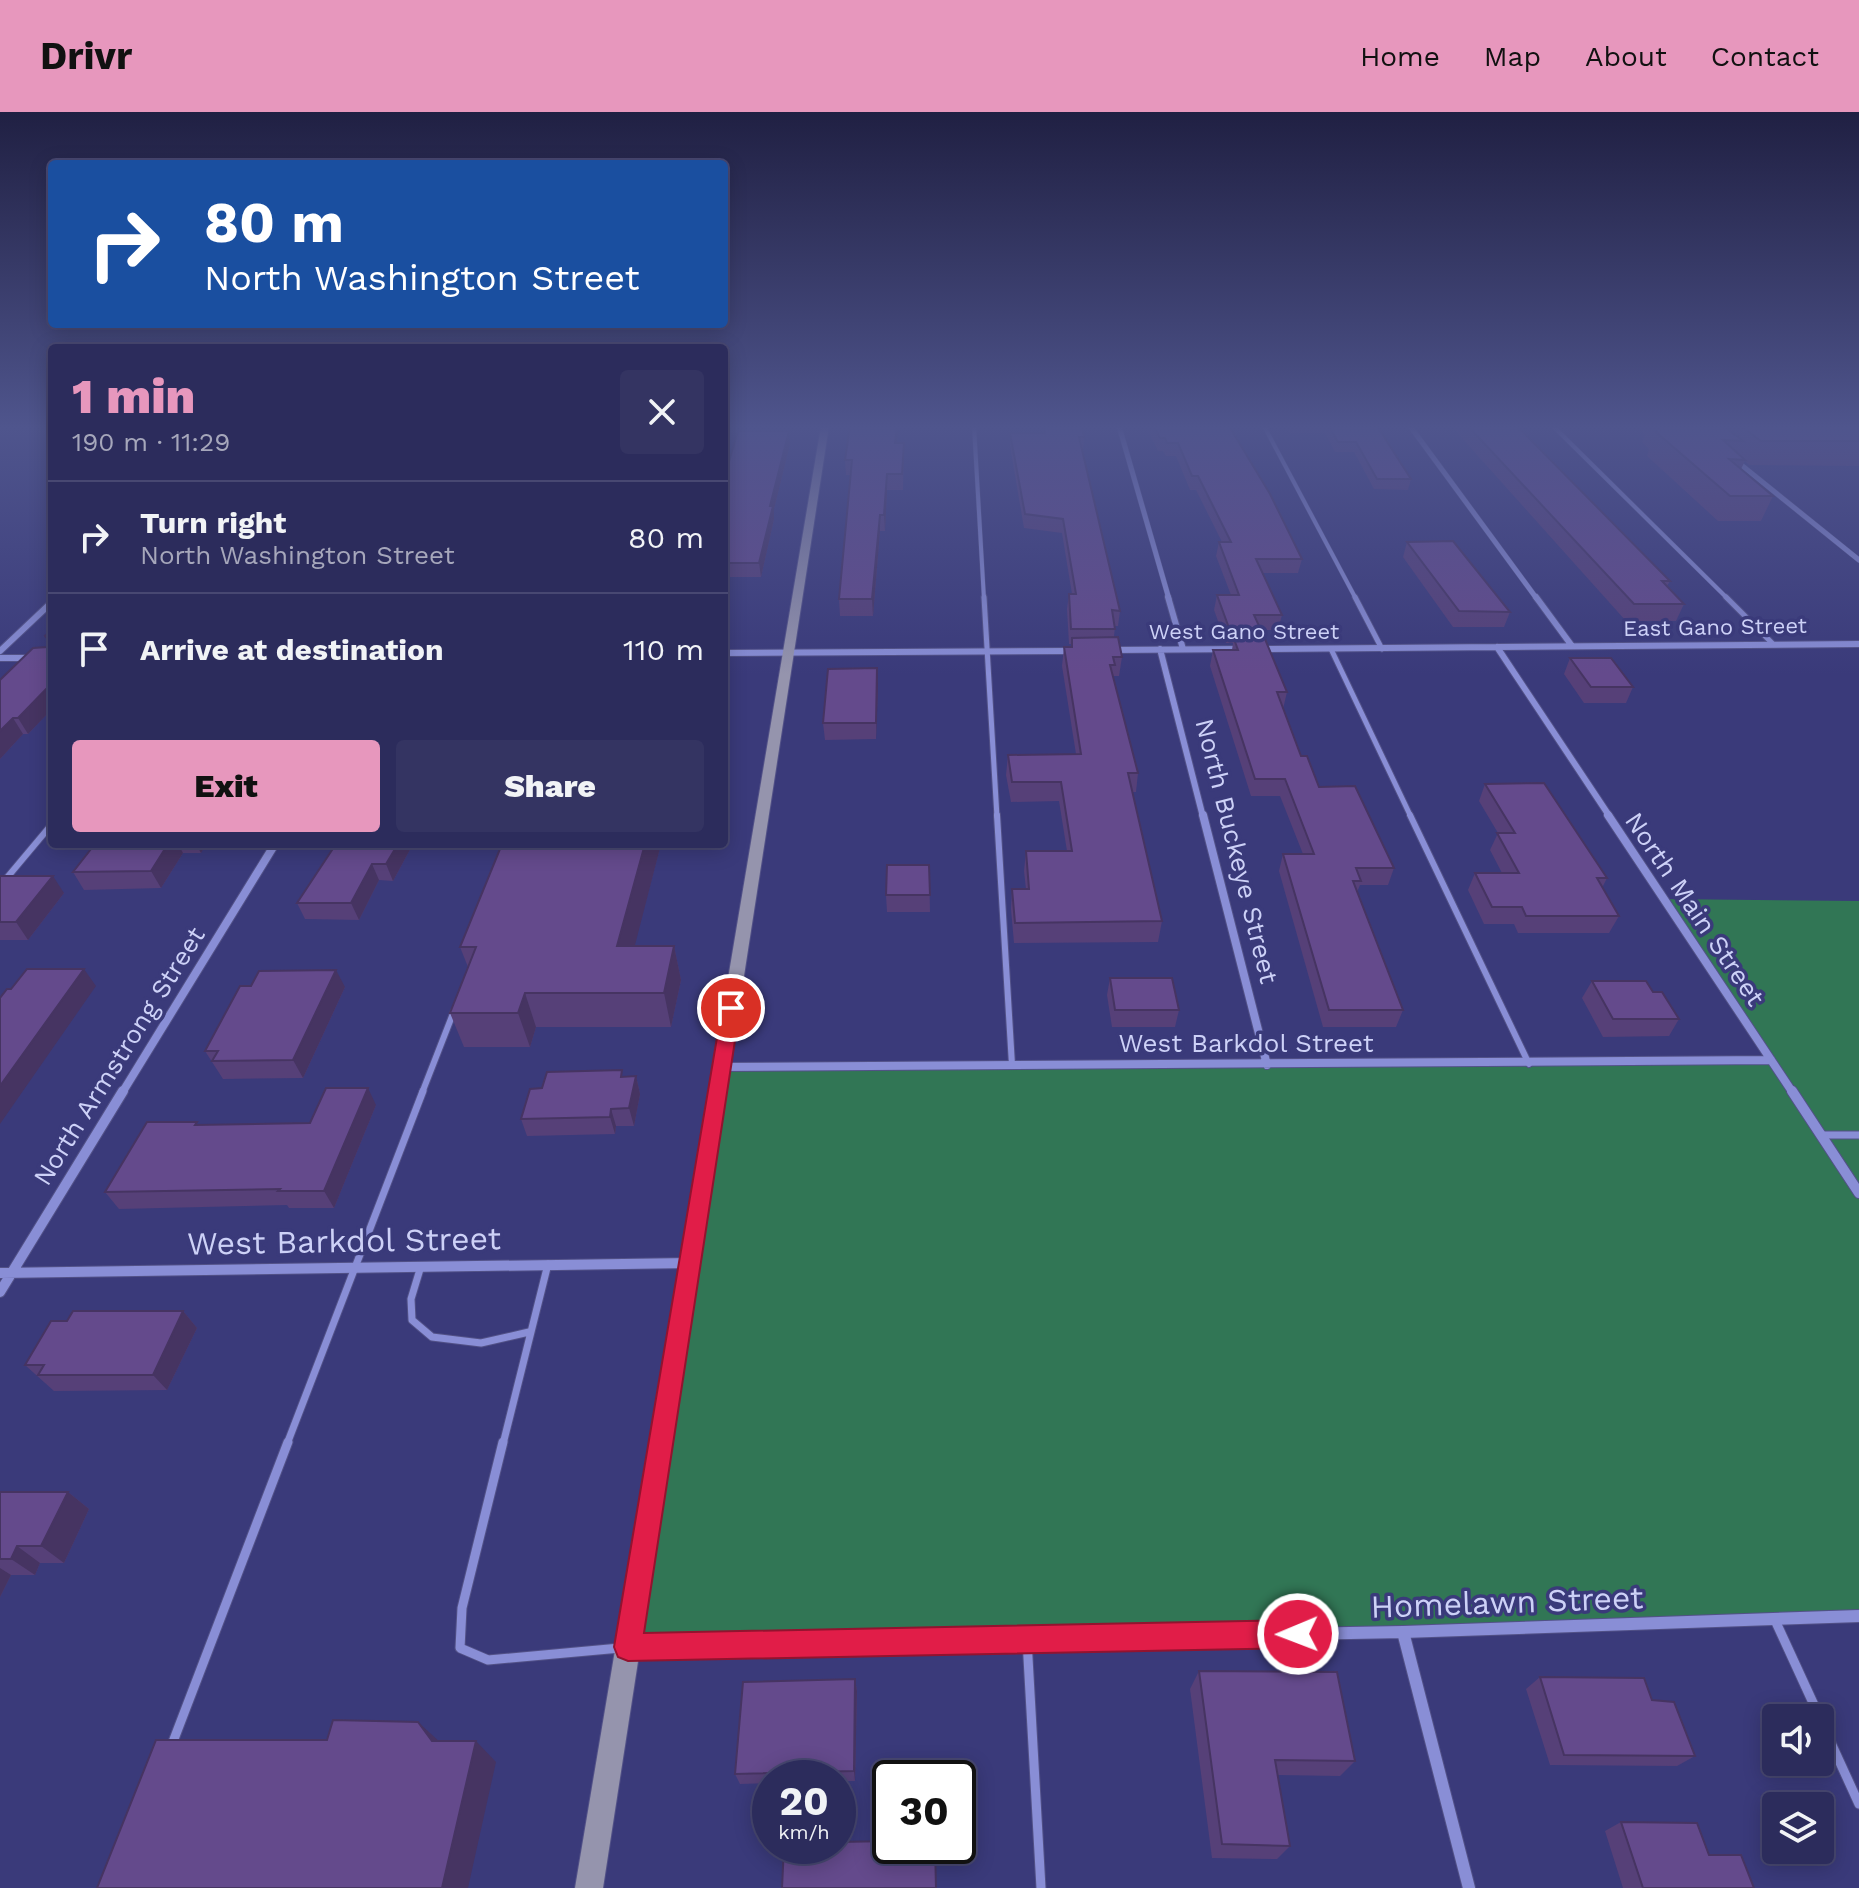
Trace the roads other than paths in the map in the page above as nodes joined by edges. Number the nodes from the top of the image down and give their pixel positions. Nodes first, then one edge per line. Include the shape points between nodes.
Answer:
1 (811, 509) edge
2 (980, 509) edge
3 (1143, 509) edge
4 (1308, 509) edge
5 (1471, 509) edge
6 (1637, 509) edge
7 (1795, 509) edge
8 (1859, 560) edge
9 (48, 606) edge
10 (1773, 644) junction
11 (1859, 644) edge
12 (1572, 646) junction
13 (1497, 647) junction
14 (1160, 649) junction
15 (1183, 649) junction
16 (1331, 649) junction
17 (1382, 649) junction
18 (1098, 650) edge
19 (0, 651) edge
20 (1083, 651) edge
21 (990, 652) junction
22 (728, 653) edge
23 (788, 653) junction
24 (0, 658) edge
25 (48, 658) edge
26 (48, 829) edge
27 (273, 848) edge
28 (0, 886) edge
29 (457, 1004) edge
30 (1771, 1060) junction
31 (1529, 1064) junction
32 (1012, 1065) junction
33 (1267, 1065) junction
34 (722, 1067) junction
35 (1820, 1135) junction
36 (1859, 1135) edge
37 (1859, 1193) edge
38 (690, 1263) junction
39 (548, 1264) junction
40 (356, 1266) junction
41 (421, 1266) junction
42 (0, 1273) edge
43 (12, 1273) junction
44 (0, 1292) edge
45 (529, 1332) junction
46 (1859, 1616) edge
47 (1774, 1618) junction
48 (1403, 1632) junction
49 (1027, 1640) junction
50 (628, 1647) junction
51 (1814, 1704) edge
52 (1834, 1749) edge
53 (167, 1755) edge
54 (1859, 1804) edge
55 (589, 1888) edge
56 (1041, 1888) edge
57 (1469, 1888) edge

1 - 23 main road
2 - 21 lane
3 - 15 street
4 - 17 lane
5 - 12 street
6 - 10 lane
7 - 8 street
9 - 19 street
10 - 11 street, East Gano Street
10 - 12 street, East Gano Street
12 - 13 street, West Gano Street
13 - 17 street, West Gano Street
13 - 30 street, North Main Street
14 - 15 street, West Gano Street
14 - 18 street, West Gano Street
14 - 33 street, North Buckeye Street
15 - 16 street, West Gano Street
16 - 17 street, West Gano Street
16 - 31 lane
20 - 21 street
21 - 23 street
21 - 32 lane
22 - 23 street
23 - 34 main road
24 - 25 street
26 - 28 lane
27 - 43 street, North Armstrong Street
29 - 40 lane
30 - 31 street, West Barkdol Street
30 - 35 street, North Main Street
31 - 33 street, West Barkdol Street
32 - 33 street, West Barkdol Street
32 - 34 street, West Barkdol Street
34 - 38 main road
35 - 36 lane
35 - 37 street, North Main Street
38 - 39 street, West Barkdol Street
38 - 50 main road
39 - 41 street, West Barkdol Street
39 - 45 lane
40 - 41 street, West Barkdol Street
40 - 43 street, West Barkdol Street
40 - 53 lane
41 - 45 lane via 411,1299 412,1320 432,1337 481,1343
42 - 43 street, West Barkdol Street
43 - 44 street, North Armstrong Street
45 - 50 lane via 462,1608 460,1648 488,1660
46 - 47 street, Homelawn Street
47 - 48 street, Homelawn Street
47 - 51 lane
48 - 49 street, Homelawn Street
48 - 57 street
49 - 50 street, Homelawn Street
49 - 56 lane
50 - 55 main road
52 - 54 lane

